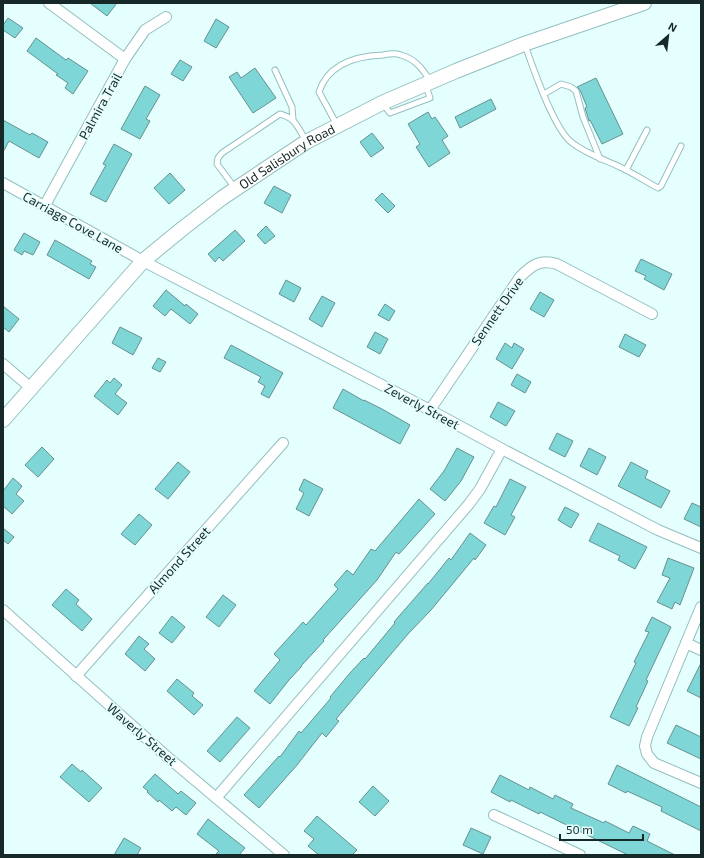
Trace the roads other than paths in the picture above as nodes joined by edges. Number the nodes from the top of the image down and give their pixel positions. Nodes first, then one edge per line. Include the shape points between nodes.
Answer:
1 (49, 3) edge
2 (644, 3) edge
3 (166, 17) dead end
4 (524, 44) junction
5 (125, 59) junction
6 (275, 70) dead end
7 (428, 83) junction
8 (544, 94) junction
9 (293, 120) junction
10 (337, 126) junction
11 (647, 130) dead end
12 (306, 142) junction
13 (681, 146) dead end
14 (600, 159) junction
15 (626, 170) junction
16 (3, 183) edge
17 (236, 188) junction
18 (45, 205) junction
19 (143, 261) junction
20 (652, 314) dead end
21 (3, 364) edge
22 (31, 388) junction
23 (430, 410) junction
24 (3, 420) edge
25 (282, 443) dead end
26 (502, 450) junction
27 (701, 548) edge
28 (701, 607) edge
29 (3, 610) edge
30 (686, 643) junction
31 (701, 650) edge
32 (76, 676) junction
33 (701, 783) edge
34 (216, 798) junction
35 (494, 815) dead end
36 (561, 851) edge
37 (284, 855) edge
38 (580, 855) edge

1 - 5 street
2 - 4 main road, Old Salisbury Road
3 - 5 street, Palmira Trail via 146,30
4 - 7 main road, Old Salisbury Road
4 - 8 lane
5 - 18 street, Palmira Trail
6 - 9 lane via 292,107
7 - 10 main road, Old Salisbury Road
7 - 10 lane via 424,70 415,61 400,54 347,61 329,74 319,92
8 - 14 lane via 555,120 570,141
8 - 14 lane via 561,84 576,91 583,117
9 - 12 lane
9 - 17 lane via 280,114 222,153 217,164
10 - 12 main road, Old Salisbury Road
11 - 15 lane
12 - 17 main road, Old Salisbury Road
13 - 15 lane via 658,188
14 - 15 lane
16 - 18 street, Carriage Cove Lane
17 - 19 main road, Old Salisbury Road
18 - 19 street, Carriage Cove Lane
19 - 22 main road, Old Salisbury Road
19 - 23 street, Zeverly Street
20 - 23 street, Sennett Drive via 557,264 537,264 528,268 520,277
21 - 22 street
22 - 24 main road, Old Salisbury Road
23 - 26 street, Zeverly Street
25 - 32 street, Almond Street
26 - 27 street, Zeverly Street via 658,530
26 - 34 street via 469,504
28 - 30 street
29 - 32 street, Waverly Street
30 - 31 street
30 - 33 street via 645,746 654,763
32 - 34 street, Waverly Street
34 - 37 street, Waverly Street
35 - 36 street
36 - 38 street

